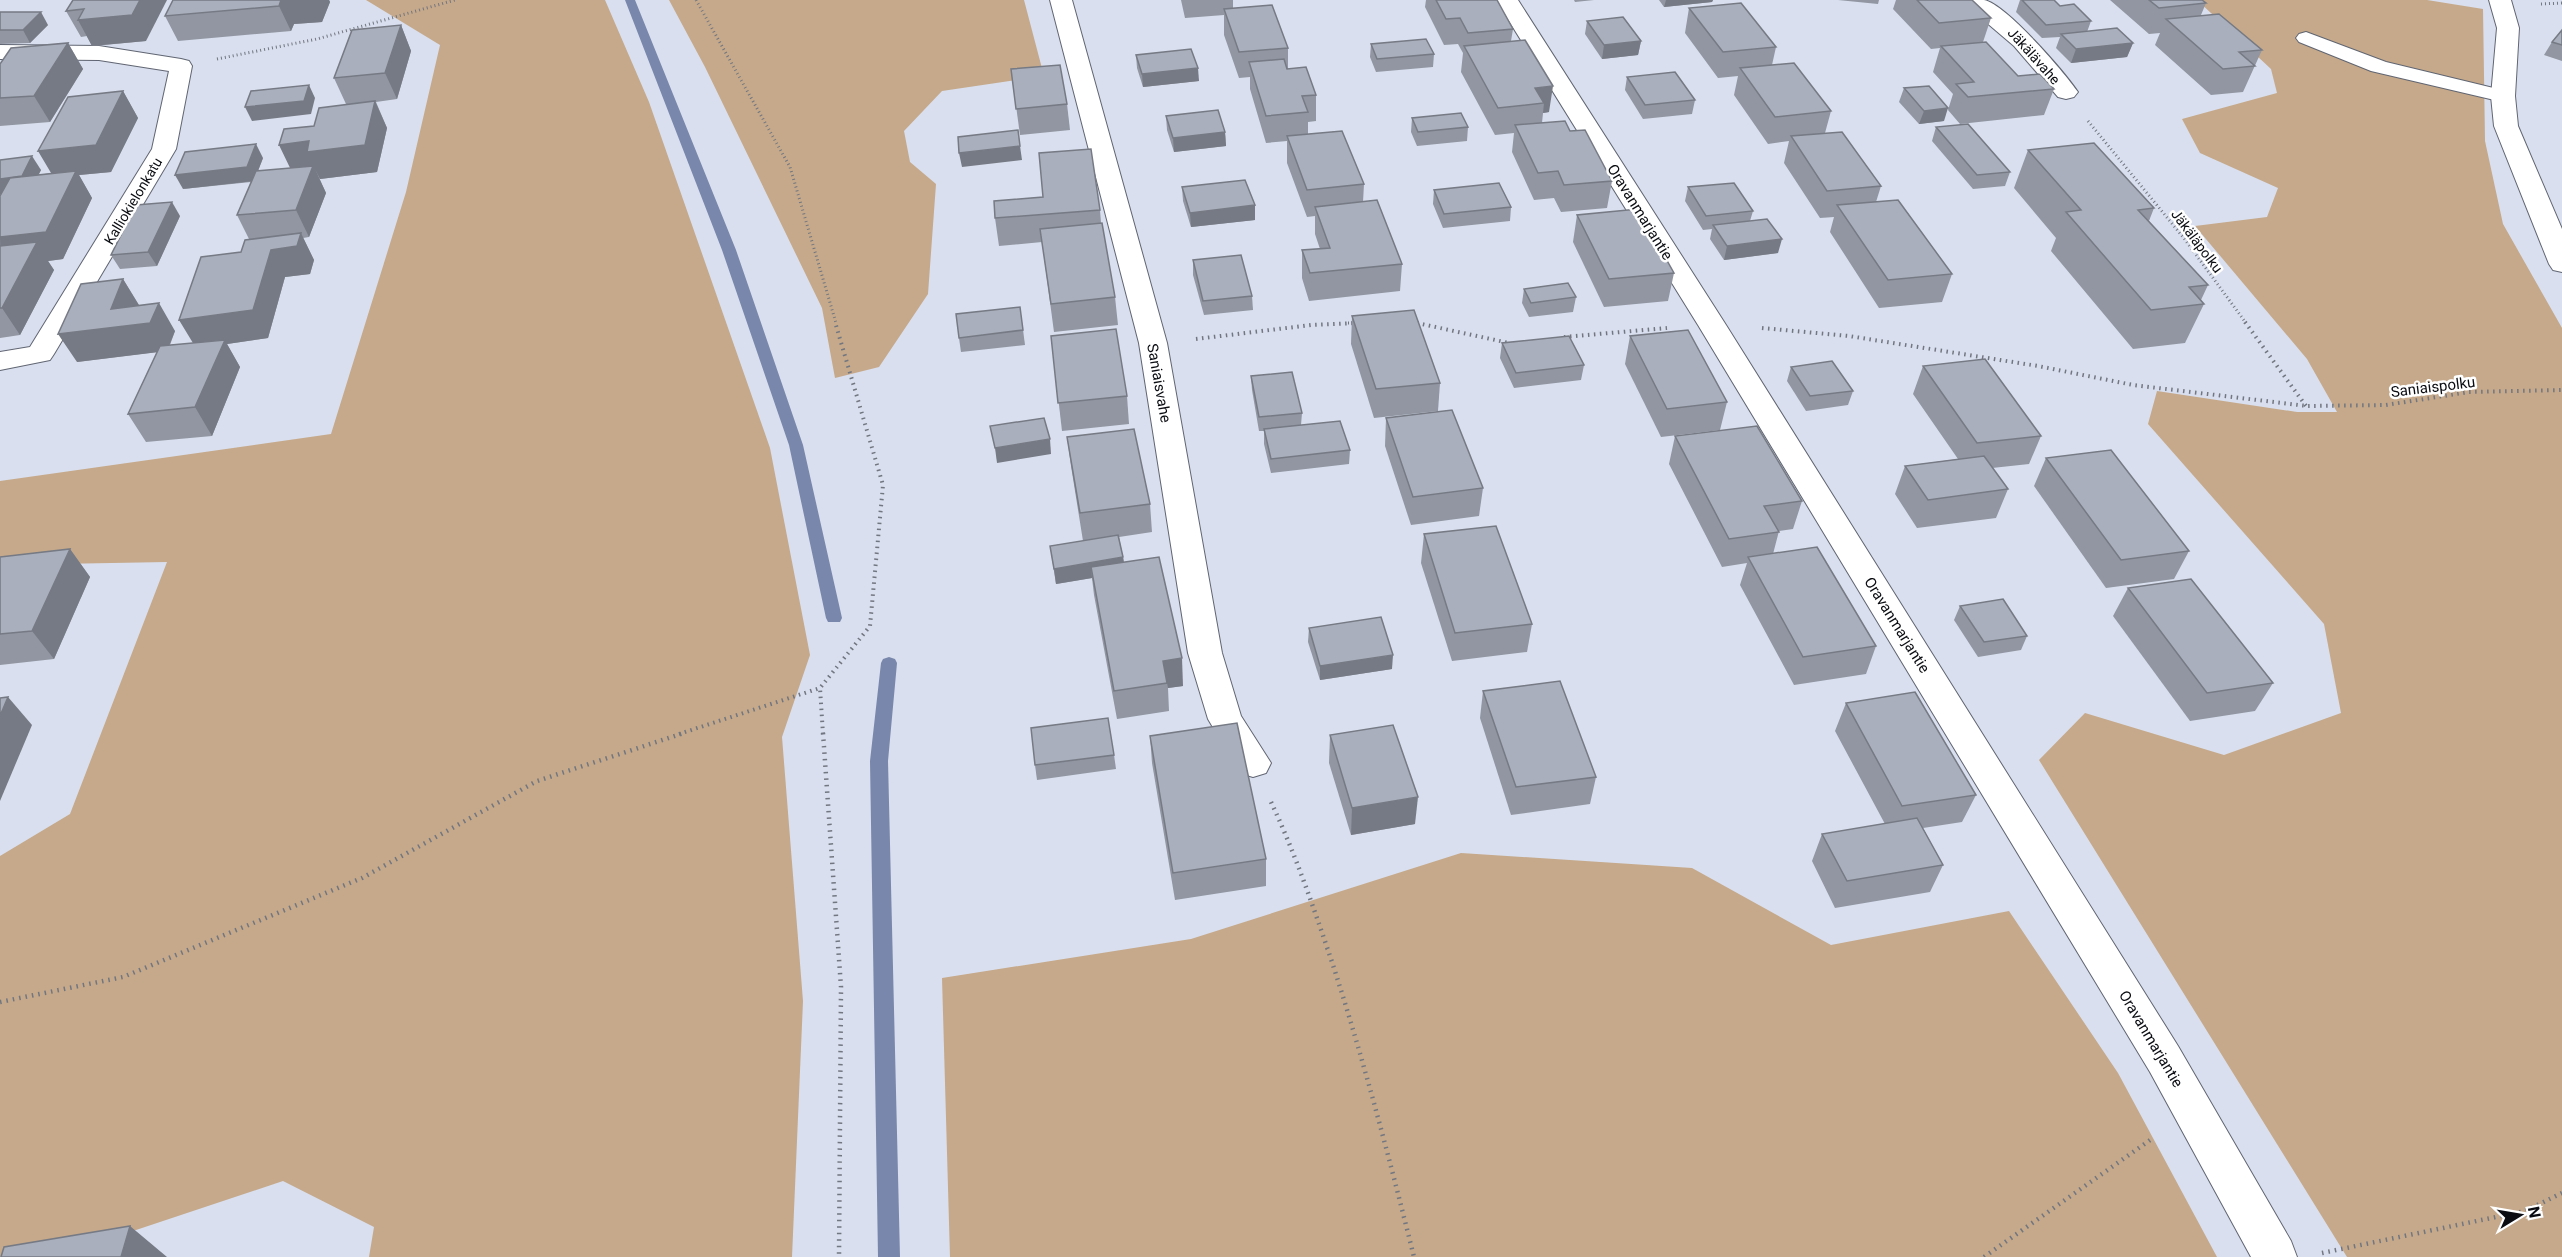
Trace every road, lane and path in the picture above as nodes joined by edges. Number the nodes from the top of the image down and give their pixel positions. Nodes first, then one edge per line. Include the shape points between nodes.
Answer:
1 (455, 0) edge
2 (696, 0) edge
3 (1061, 0) edge
4 (1507, 0) edge
5 (1971, 0) edge
6 (2500, 0) edge
7 (2306, 39) dead end
8 (0, 52) edge
9 (181, 66) junction
10 (2066, 92) joint
11 (2503, 96) junction
12 (2562, 264) edge
13 (0, 361) edge
14 (2562, 390) edge
15 (2307, 406) joint
16 (820, 688) junction
17 (1252, 763) joint
18 (0, 1002) edge
19 (2193, 1110) junction
20 (2562, 1192) edge
21 (2313, 1255) dead end
22 (839, 1257) edge
23 (1414, 1257) edge
24 (1984, 1257) edge
25 (2275, 1257) edge

1 - 9 path via 317,39
2 - 16 path via 790,167 883,485 870,626
3 - 17 street, Saniaisvahe via 1153,343 1205,653 1225,719
4 - 19 street, Oravanmarjantie via 1712,325
5 - 10 street, Jäkälävahe via 1994,14 2029,46
6 - 11 street via 2508,28
7 - 11 lane via 2404,75
8 - 9 street via 99,53
9 - 13 street, Kalliokielonkatu via 164,149 40,354
10 - 15 path, Jäkäläpolku via 2183,237
11 - 12 street via 2506,126
14 - 15 path, Saniaispolku via 2469,393 2386,405
16 - 18 path via 537,781 362,878 123,977
16 - 22 path via 841,987
17 - 23 path via 1289,837 1334,967
19 - 24 path
19 - 25 street, Oravanmarjantie
20 - 21 path via 2525,1210

